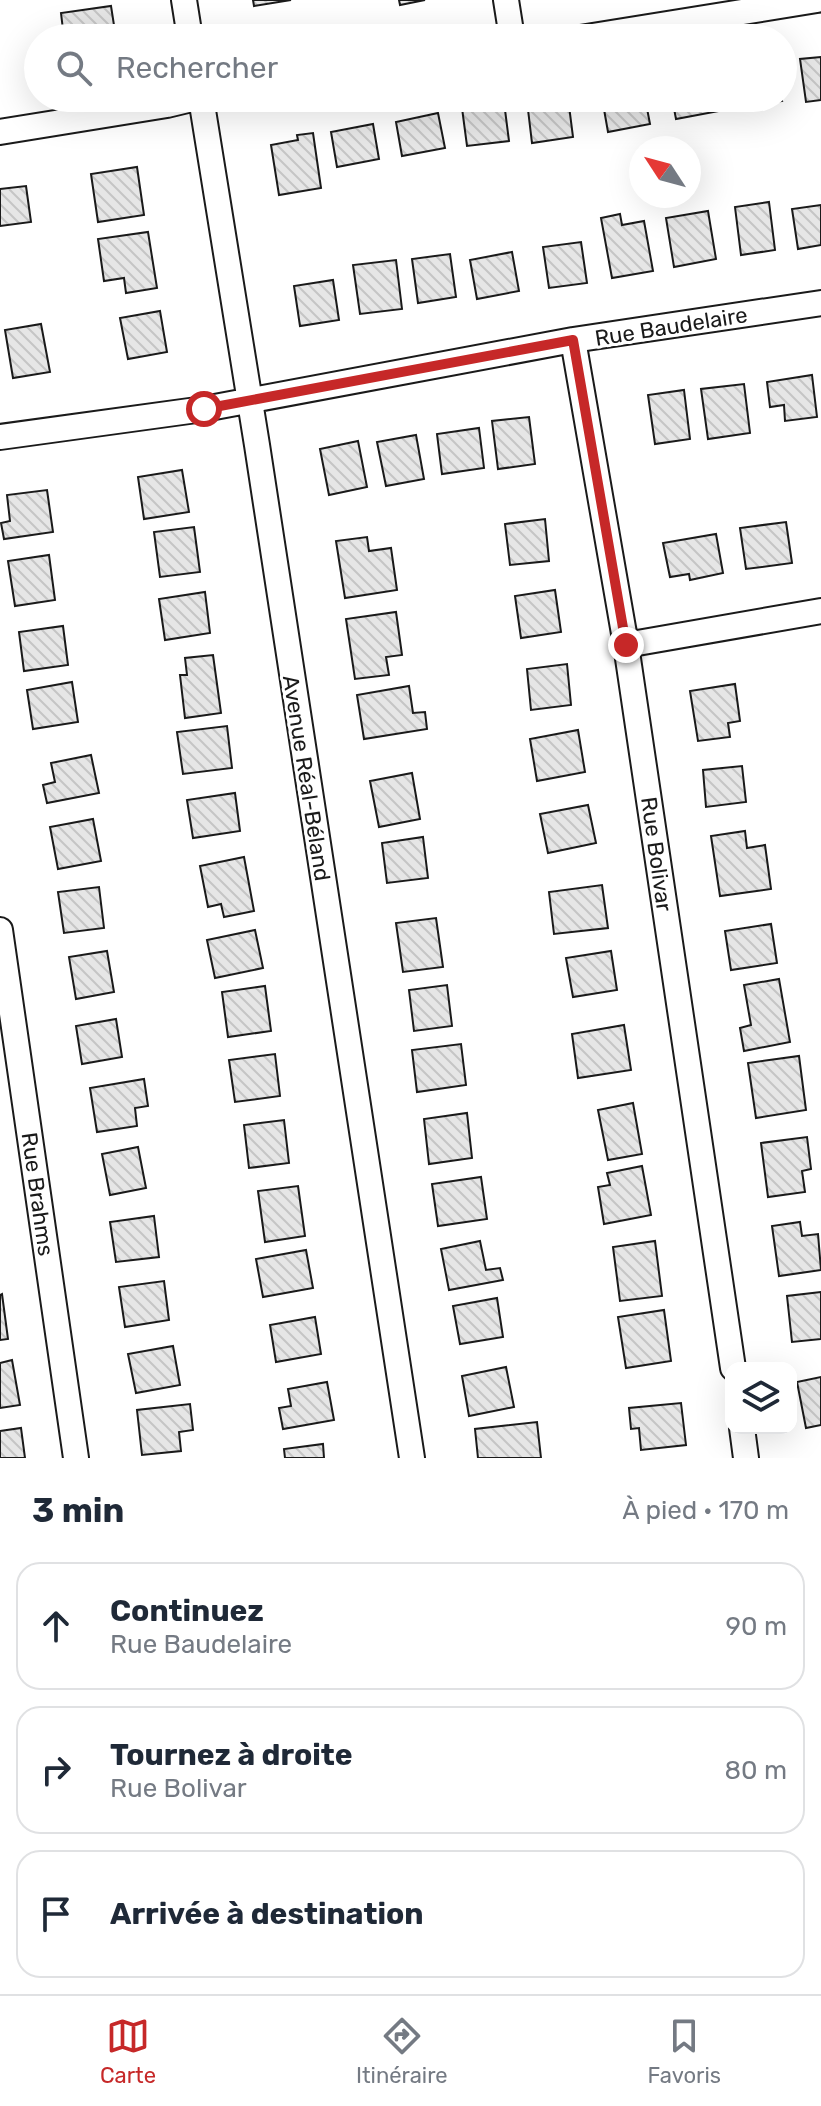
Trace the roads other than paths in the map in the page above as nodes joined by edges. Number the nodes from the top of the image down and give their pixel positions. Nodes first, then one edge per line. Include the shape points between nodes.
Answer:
1 (184, 0) edge
2 (506, 0) edge
3 (817, 0) edge
4 (188, 24) edge
5 (510, 24) edge
6 (667, 24) edge
7 (124, 112) edge
8 (200, 112) edge
9 (0, 132) edge
10 (821, 303) edge
11 (573, 340) junction
12 (249, 399) junction
13 (0, 437) edge
14 (821, 611) edge
15 (626, 645) junction
16 (0, 930) edge
17 (732, 1362) edge
18 (743, 1434) edge
19 (76, 1458) edge
20 (412, 1458) edge
21 (746, 1458) edge

1 - 4 street
2 - 5 street
3 - 6 street
7 - 9 street
8 - 12 street, Avenue Réal-Béland
10 - 11 street, Rue Baudelaire
11 - 12 street, Rue Baudelaire
11 - 15 street, Rue Bolivar
12 - 13 street, Rue Baudelaire
12 - 20 street, Avenue Réal-Béland
14 - 15 street
15 - 17 street, Rue Bolivar
16 - 19 street, Rue Brahms
18 - 21 street

